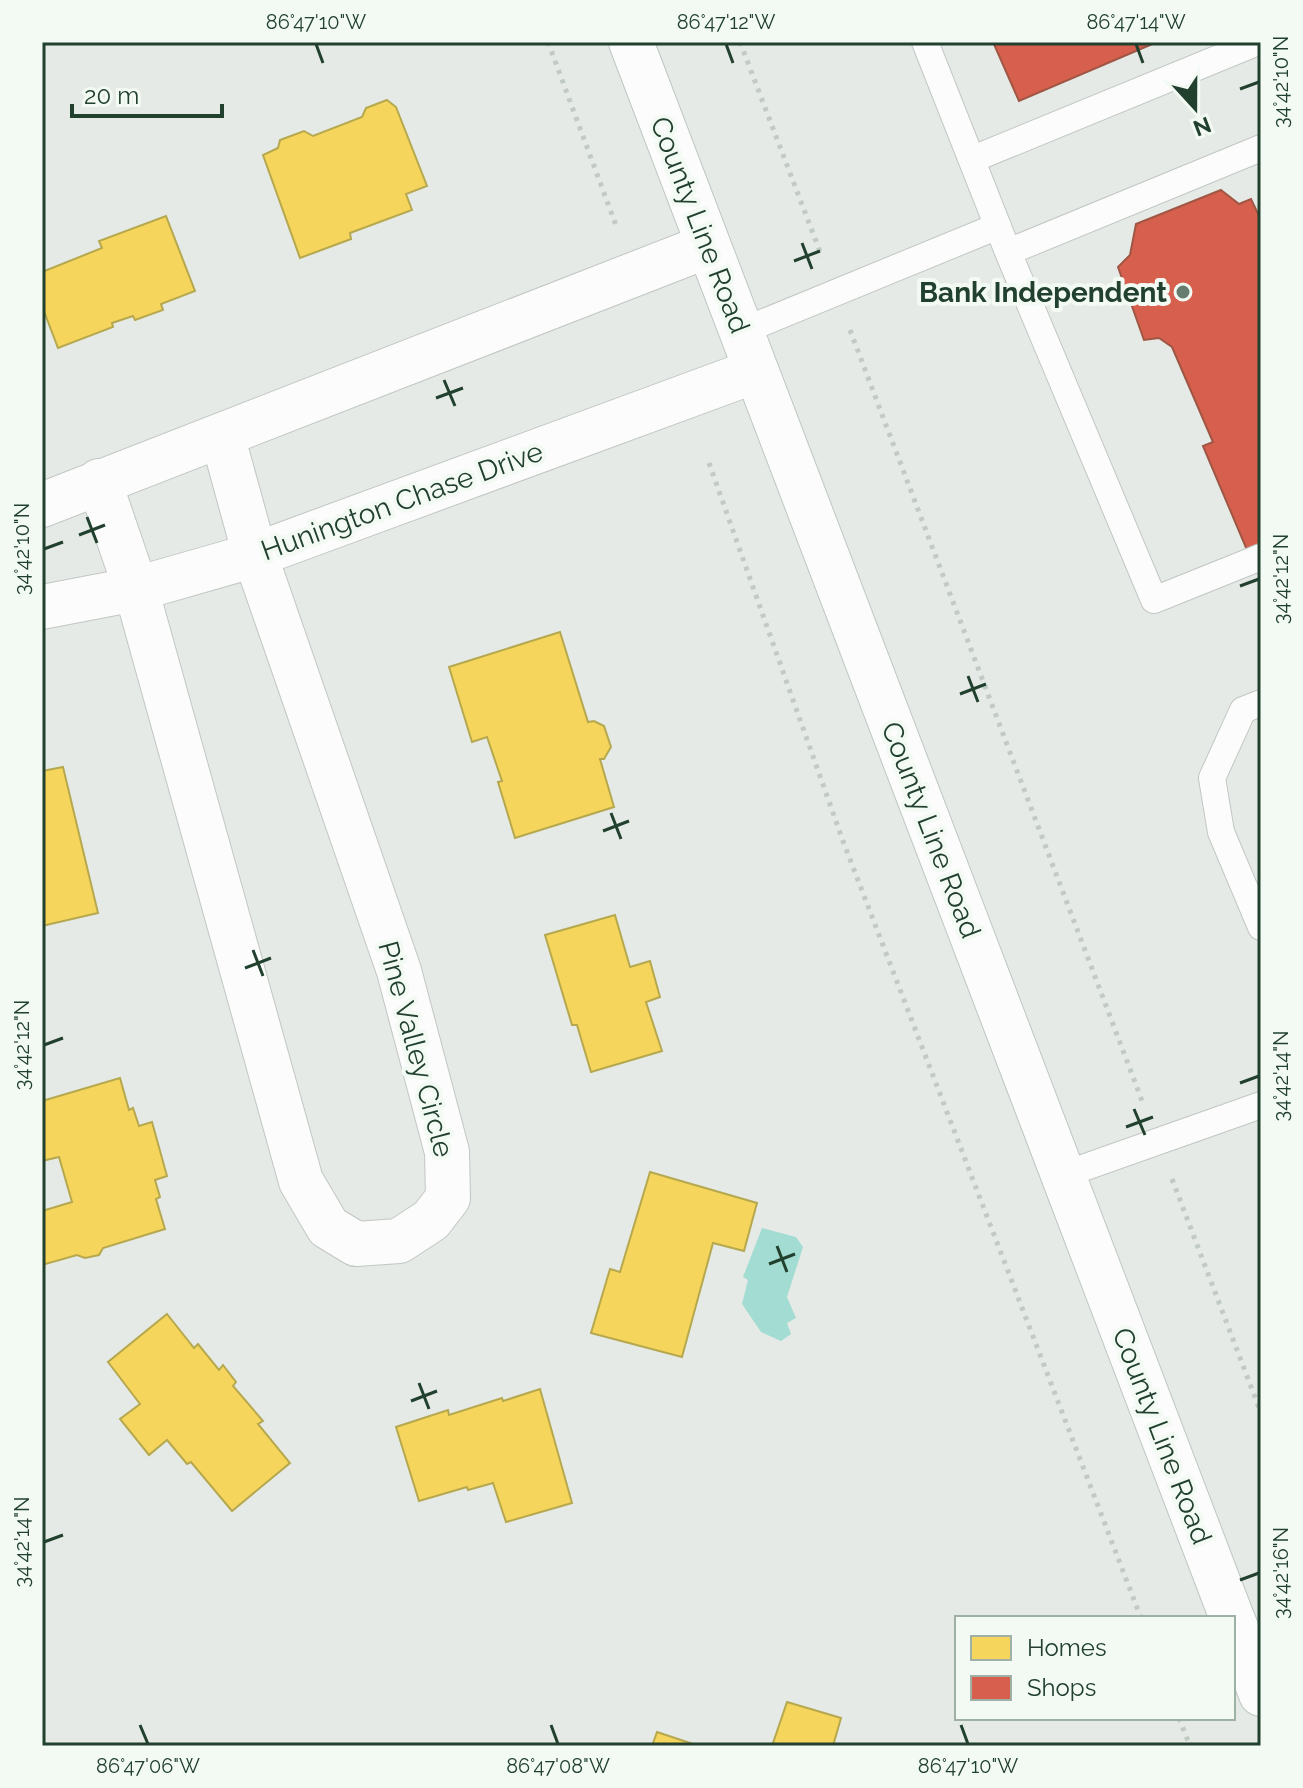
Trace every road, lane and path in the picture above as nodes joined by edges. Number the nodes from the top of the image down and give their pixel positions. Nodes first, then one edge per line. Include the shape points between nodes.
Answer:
1 (548, 42) edge
2 (631, 42) edge
3 (740, 42) edge
4 (925, 42) edge
5 (1253, 43) edge
6 (1261, 148) edge
7 (973, 159) junction
8 (998, 226) junction
9 (618, 229) dead end
10 (707, 246) junction
11 (1008, 252) junction
12 (835, 292) junction
13 (747, 351) junction
14 (222, 435) junction
15 (709, 463) dead end
16 (99, 481) junction
17 (42, 505) edge
18 (255, 555) junction
19 (1261, 557) edge
20 (136, 589) junction
21 (42, 607) edge
22 (1261, 703) edge
23 (1261, 927) edge
24 (1261, 1105) edge
25 (1158, 1142) junction
26 (1063, 1175) junction
27 (1261, 1413) edge
28 (1140, 1616) edge
29 (1232, 1616) edge
30 (1235, 1624) edge
31 (1261, 1694) edge
32 (1180, 1720) edge
33 (1190, 1746) edge

1 - 9 path
2 - 10 street, County Line Road
3 - 12 path
4 - 7 lane
5 - 7 lane
6 - 11 lane
7 - 8 lane
8 - 11 lane
8 - 12 lane
10 - 13 street, County Line Road
10 - 14 street
11 - 19 lane via 1154,600
12 - 13 lane
12 - 25 path
13 - 18 street, Hunington Chase Drive
13 - 26 street, County Line Road
14 - 16 street
14 - 18 street, Pine Valley Circle
15 - 28 path via 843,841
16 - 17 street
16 - 20 street, Pine Valley Circle
18 - 20 street, Hunington Chase Drive
18 - 20 street, Pine Valley Circle via 399,971 447,1152 448,1198 431,1220 399,1241 356,1244 328,1227 301,1181
20 - 21 street, Hunington Chase Drive
22 - 23 lane via 1243,710 1212,778 1221,832
24 - 25 lane
25 - 26 lane
25 - 27 path
26 - 29 street, County Line Road
30 - 31 street, County Line Road
32 - 33 path

